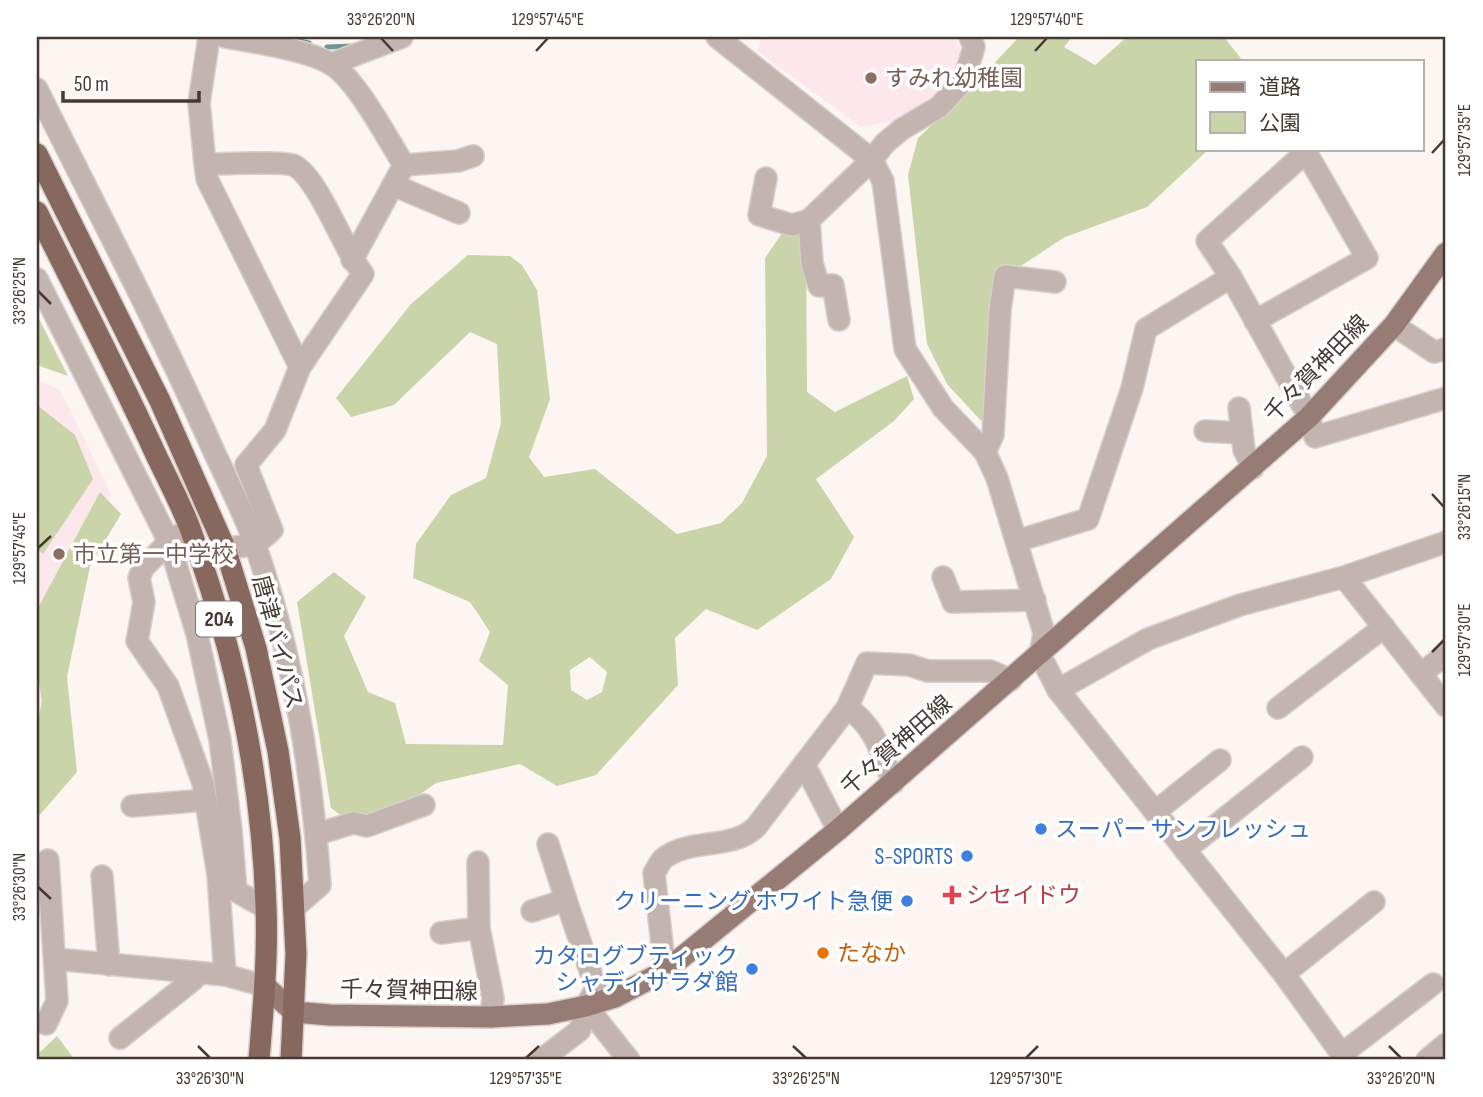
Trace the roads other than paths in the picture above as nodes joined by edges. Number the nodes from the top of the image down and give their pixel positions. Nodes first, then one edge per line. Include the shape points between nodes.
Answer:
1 (209, 37) edge
2 (225, 37) edge
3 (402, 37) edge
4 (717, 37) edge
5 (970, 37) edge
6 (331, 64) junction
7 (37, 89) edge
8 (37, 154) edge
9 (473, 156) dead end
10 (872, 160) junction
11 (205, 164) junction
12 (404, 165) junction
13 (766, 178) dead end
14 (393, 185) junction
15 (37, 212) edge
16 (459, 213) dead end
17 (809, 220) junction
18 (1446, 253) edge
19 (352, 260) junction
20 (1231, 277) junction
21 (37, 279) edge
22 (1055, 282) dead end
23 (839, 320) dead end
24 (1255, 321) junction
25 (1394, 325) junction
26 (1446, 349) edge
27 (300, 366) junction
28 (1446, 398) edge
29 (1239, 408) dead end
30 (1310, 417) junction
31 (1205, 431) dead end
32 (1242, 433) junction
33 (985, 452) junction
34 (1253, 468) junction
35 (190, 529) junction
36 (1017, 541) junction
37 (169, 542) junction
38 (256, 545) junction
39 (225, 548) junction
40 (1443, 548) edge
41 (943, 577) dead end
42 (1344, 577) junction
43 (1035, 600) junction
44 (1384, 627) junction
45 (1446, 653) edge
46 (1040, 655) junction
47 (1421, 674) junction
48 (1011, 680) junction
49 (1058, 690) junction
50 (1446, 706) edge
51 (847, 708) junction
52 (1278, 708) dead end
53 (1303, 757) dead end
54 (1220, 761) dead end
55 (804, 764) junction
56 (893, 783) junction
57 (206, 800) junction
58 (424, 805) dead end
59 (132, 806) dead end
60 (1155, 812) junction
61 (838, 830) junction
62 (317, 834) junction
63 (548, 844) dead end
64 (1185, 850) junction
65 (48, 860) dead end
66 (478, 862) dead end
67 (102, 876) dead end
68 (566, 900) junction
69 (1374, 902) dead end
70 (295, 907) junction
71 (266, 908) junction
72 (533, 911) dead end
73 (479, 928) junction
74 (441, 933) dead end
75 (55, 959) junction
76 (109, 965) junction
77 (665, 971) junction
78 (195, 973) junction
79 (1284, 974) junction
80 (225, 975) junction
81 (1433, 984) dead end
82 (265, 986) junction
83 (586, 1006) junction
84 (294, 1012) junction
85 (491, 1017) junction
86 (46, 1024) dead end
87 (120, 1038) dead end
88 (1446, 1044) edge
89 (1345, 1057) edge
90 (259, 1060) edge
91 (291, 1060) edge
92 (541, 1060) edge
93 (629, 1060) edge
94 (1427, 1060) edge

1 - 11 street via 199,103
2 - 6 street
3 - 6 street
4 - 10 street
5 - 10 street via 974,47 964,80 939,107 885,143
6 - 12 street via 353,85
7 - 38 street via 189,397
8 - 39 highway, 唐津バイパス / 204 via 160,401
9 - 12 street
10 - 17 street
10 - 33 street via 883,181 905,349 943,408
11 - 19 street via 292,165 311,181
11 - 27 street via 207,179
12 - 14 street
13 - 17 street via 759,215 792,225
14 - 16 street
14 - 19 street
15 - 35 highway, 204
17 - 23 street via 812,263 819,286 833,285
18 - 25 main road, 千々賀神田線
19 - 27 street via 363,274
20 - 24 street
20 - 24 street via 1207,240 1306,152 1367,258
20 - 36 street via 1146,329 1132,388 1088,519
21 - 37 street
22 - 33 street via 1005,276 993,435
24 - 30 street
25 - 26 street via 1434,352
25 - 30 main road, 千々賀神田線
27 - 38 street via 275,430 246,465 272,530
28 - 30 street via 1315,437
29 - 32 street
30 - 34 main road, 千々賀神田線
31 - 32 street
32 - 34 street
33 - 36 street
34 - 46 main road, 千々賀神田線
35 - 37 street
35 - 71 highway, 204 via 228,645 251,747
36 - 43 street
37 - 57 street via 139,578 144,602 137,641 176,703
37 - 71 street via 197,634 220,740 236,891
38 - 39 street
38 - 62 street via 282,632
39 - 70 highway, 唐津バイパス / 204 via 256,648 278,751
40 - 42 street
41 - 43 street via 953,602
42 - 44 street
42 - 49 street via 1240,605 1148,639
43 - 46 street via 1044,633
44 - 47 street
44 - 52 street
45 - 47 street
46 - 48 main road, 千々賀神田線
46 - 49 street
47 - 50 street
48 - 51 street via 990,671 928,671 867,663
48 - 56 main road, 千々賀神田線
49 - 60 street
51 - 55 street
51 - 56 street via 870,728
53 - 64 street
54 - 60 street
55 - 61 street
55 - 77 street via 748,835 685,849 663,859 654,873
56 - 61 main road, 千々賀神田線
57 - 59 street
57 - 80 street via 218,875
58 - 62 street via 367,826 353,823
60 - 64 street
61 - 77 main road, 千々賀神田線
62 - 70 street via 320,884
63 - 68 street
64 - 79 street
65 - 75 street
66 - 73 street
67 - 76 street
68 - 72 street
68 - 83 street via 596,988
69 - 79 street
70 - 84 highway, 唐津バイパス / 204
71 - 82 highway, 204
73 - 74 street
73 - 85 street via 493,998
75 - 76 street
75 - 86 street via 57,1001
76 - 78 street
77 - 83 main road, 千々賀神田線 via 615,997
78 - 80 street
78 - 87 street via 194,979
79 - 89 street
80 - 82 street
81 - 89 street
82 - 84 main road
82 - 90 highway, 204
83 - 85 main road, 千々賀神田線 via 548,1014
83 - 92 street via 580,1030
83 - 93 street
84 - 85 main road, 千々賀神田線
84 - 91 highway, 唐津バイパス / 204
88 - 94 street

